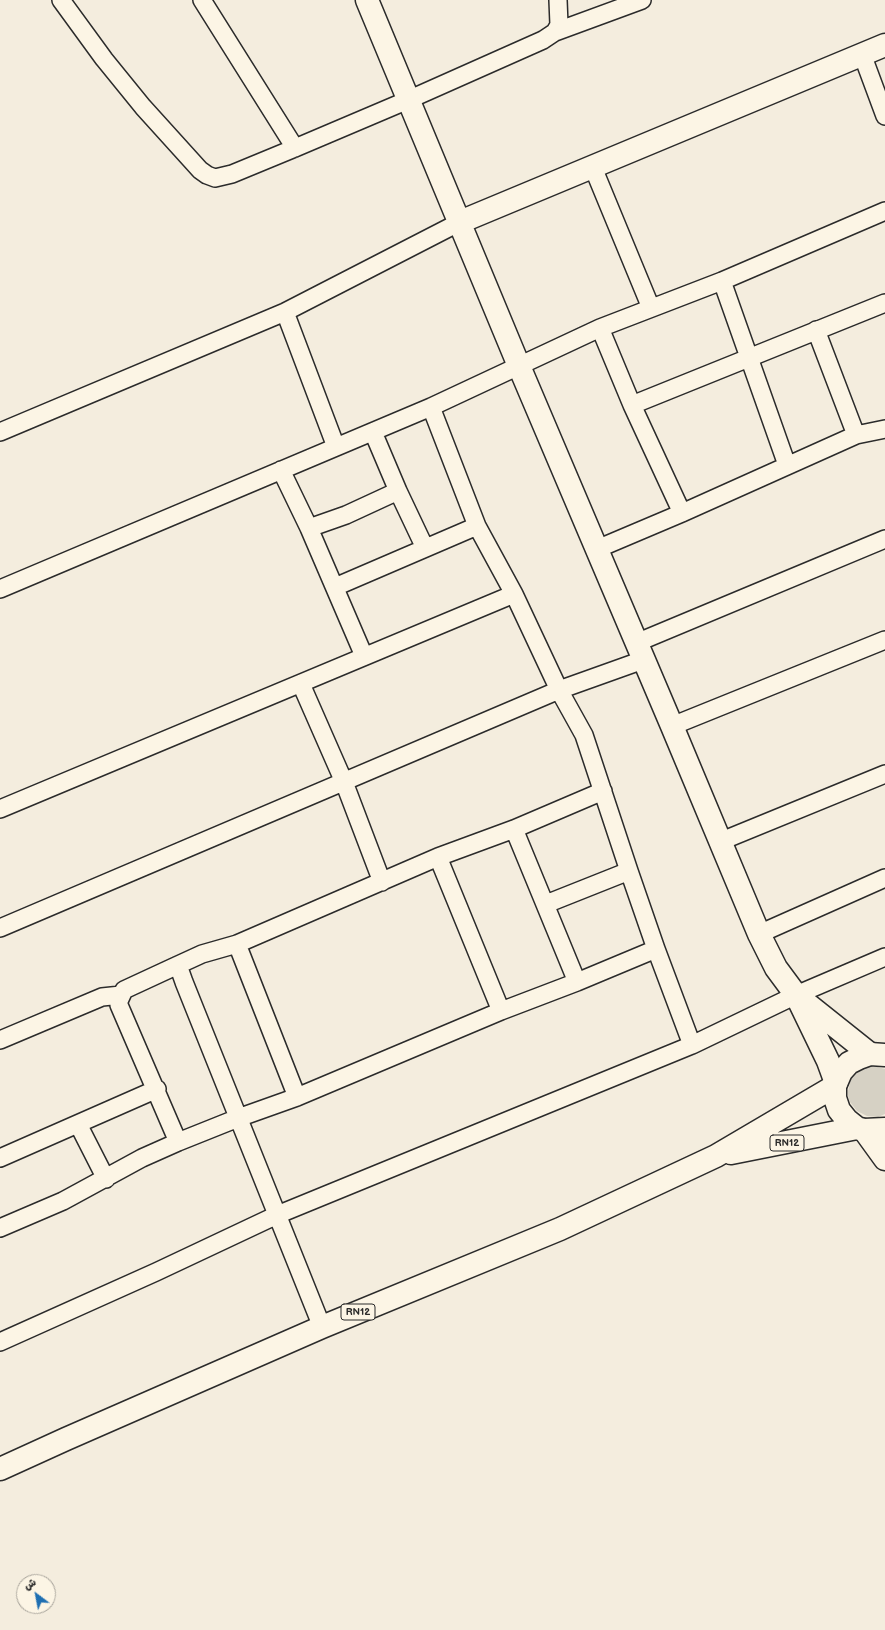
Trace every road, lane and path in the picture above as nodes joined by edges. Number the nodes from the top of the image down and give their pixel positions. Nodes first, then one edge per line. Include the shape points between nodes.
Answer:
1 (61, 0) edge
2 (202, 0) edge
3 (558, 0) edge
4 (642, 0) edge
5 (370, 1) edge
6 (555, 32) junction
7 (885, 45) edge
8 (862, 54) junction
9 (408, 100) junction
10 (885, 116) edge
11 (294, 148) junction
12 (592, 166) junction
13 (885, 211) edge
14 (460, 222) junction
15 (722, 281) junction
16 (885, 303) edge
17 (651, 308) junction
18 (285, 312) junction
19 (600, 328) junction
20 (816, 330) junction
21 (750, 358) junction
22 (519, 366) junction
23 (632, 405) junction
24 (431, 407) junction
25 (885, 429) edge
26 (0, 432) edge
27 (373, 432) junction
28 (856, 435) junction
29 (336, 447) junction
30 (786, 465) junction
31 (281, 470) junction
32 (398, 491) junction
33 (682, 513) junction
34 (477, 526) junction
35 (309, 528) junction
36 (885, 539) edge
37 (425, 548) junction
38 (597, 549) junction
39 (335, 587) junction
40 (0, 589) edge
41 (514, 594) junction
42 (885, 640) edge
43 (639, 651) junction
44 (364, 656) junction
45 (301, 684) junction
46 (559, 690) junction
47 (672, 726) junction
48 (885, 774) edge
49 (344, 782) junction
50 (603, 791) junction
51 (0, 809) edge
52 (514, 829) junction
53 (719, 842) junction
54 (438, 857) junction
55 (629, 871) junction
56 (885, 878) edge
57 (382, 882) junction
58 (546, 904) junction
59 (0, 928) edge
60 (758, 934) junction
61 (238, 944) junction
62 (656, 949) junction
63 (885, 957) edge
64 (178, 964) junction
65 (577, 982) junction
66 (121, 995) junction
67 (796, 995) junction
68 (501, 1011) junction
69 (0, 1040) edge
70 (692, 1045) junction
71 (881, 1055) edge
72 (836, 1084) junction
73 (156, 1089) junction
74 (297, 1097) junction
75 (238, 1118) junction
76 (78, 1124) junction
77 (869, 1129) edge
78 (178, 1142) junction
79 (716, 1156) junction
80 (0, 1158) edge
81 (885, 1159) edge
82 (106, 1179) junction
83 (277, 1215) junction
84 (0, 1228) edge
85 (322, 1327) junction
86 (0, 1342) edge
87 (0, 1470) edge

1 - 11 street via 104,59 143,106 191,161 207,175 222,177
2 - 11 street
3 - 6 street via 559,25
4 - 6 street
5 - 9 street
6 - 9 street via 543,40
7 - 8 street
8 - 10 street
8 - 12 street
9 - 11 street
9 - 14 street
12 - 14 street
12 - 17 street
13 - 15 street
14 - 18 street
14 - 22 street
15 - 17 street
15 - 21 street
16 - 20 street
17 - 19 street
18 - 26 street
18 - 29 street
19 - 22 street
19 - 23 street
20 - 21 street
20 - 28 street
21 - 23 street
21 - 30 street
22 - 24 street
22 - 38 street
23 - 33 street
24 - 27 street
24 - 34 street
25 - 28 street
27 - 29 street
27 - 32 street
28 - 30 street
29 - 31 street
30 - 33 street
31 - 35 street
31 - 40 street
32 - 35 street via 346,515
32 - 37 street
33 - 38 street
34 - 37 street
34 - 41 street
35 - 39 street
36 - 43 street
37 - 39 street
38 - 43 street
39 - 44 street
41 - 44 street
41 - 46 street
42 - 47 street
43 - 46 street
43 - 47 street
44 - 45 street
45 - 49 street
45 - 51 street
46 - 49 street
46 - 50 street via 584,734
47 - 53 street
48 - 53 street
49 - 57 street
49 - 59 street
50 - 52 street
50 - 55 street
52 - 54 street
52 - 58 street
53 - 60 street
54 - 57 street
54 - 68 street
55 - 58 street
55 - 62 street
56 - 60 street
57 - 61 street
58 - 65 street
60 - 67 street via 776,968
61 - 64 street
61 - 74 street
62 - 65 street
62 - 70 street
63 - 67 street
64 - 66 street via 124,990
64 - 75 street
65 - 68 street
66 - 69 street via 102,997
66 - 73 street via 119,1005
67 - 70 street
67 - 71 street
67 - 72 street via 828,1061
68 - 74 street
70 - 83 street
71 - 72 street, RN12 via 859,1058 849,1064 841,1072
72 - 77 street via 835,1098 839,1110 847,1120
72 - 79 street, RN12
73 - 76 street
73 - 78 street
74 - 75 street
75 - 78 street
75 - 83 street
76 - 80 street
76 - 82 street
77 - 79 street, RN12
77 - 81 street
78 - 82 street via 142,1158
79 - 85 street, RN12 via 560,1229
82 - 84 street
83 - 85 street
83 - 86 street
85 - 87 street, RN12 via 79,1432

